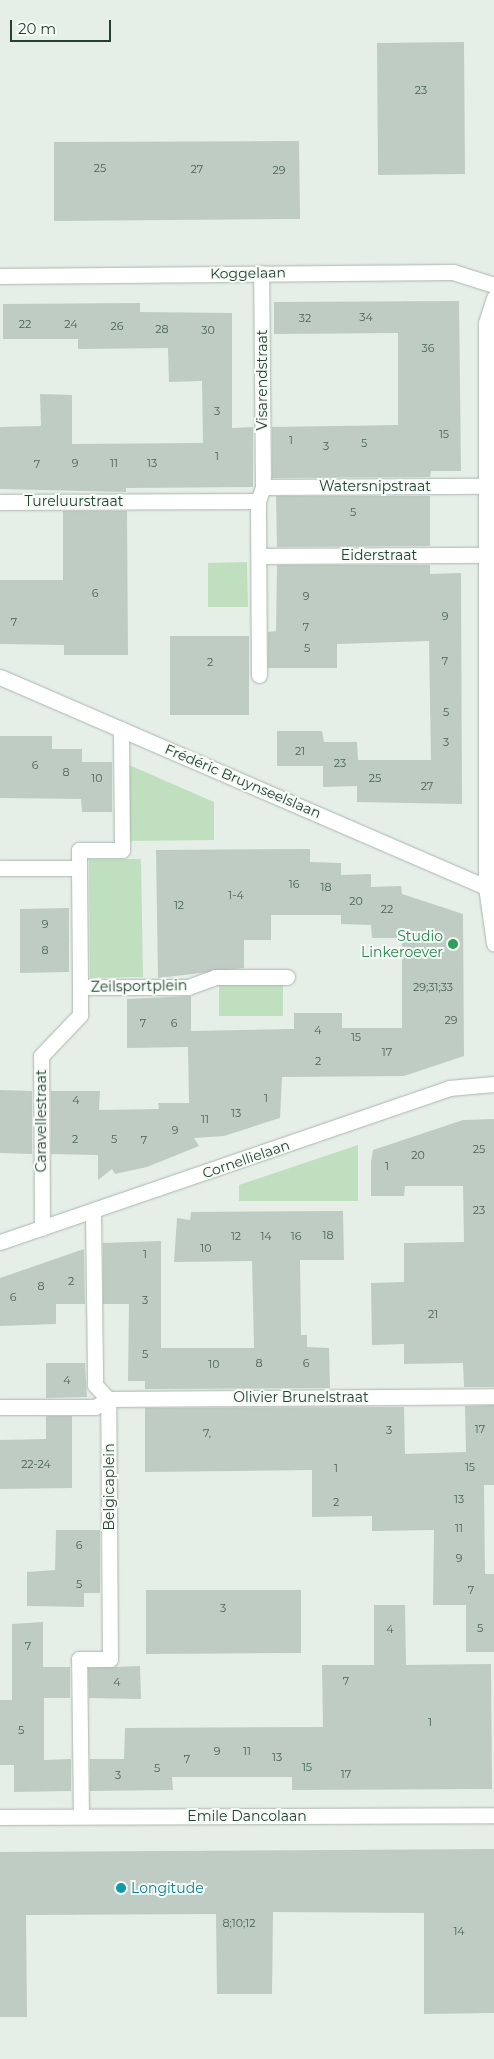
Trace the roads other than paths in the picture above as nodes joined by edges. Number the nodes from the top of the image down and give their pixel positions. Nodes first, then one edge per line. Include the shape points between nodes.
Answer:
1 (261, 273) junction
2 (0, 276) edge
3 (494, 285) edge
4 (494, 298) edge
5 (488, 486) junction
6 (261, 494) junction
7 (147, 501) joint
8 (0, 502) edge
9 (491, 523) edge
10 (488, 555) junction
11 (264, 556) junction
12 (259, 675) dead end
13 (0, 676) edge
14 (121, 729) junction
15 (0, 868) edge
16 (74, 868) junction
17 (486, 887) junction
18 (494, 943) edge
19 (287, 977) dead end
20 (80, 993) junction
21 (494, 1084) edge
22 (93, 1211) junction
23 (42, 1228) junction
24 (0, 1242) edge
25 (494, 1396) edge
26 (108, 1399) junction
27 (0, 1407) edge
28 (494, 1815) edge
29 (0, 1816) edge
30 (81, 1816) junction

1 - 2 street, Koggelaan
1 - 3 street, Koggelaan via 453,272
1 - 6 street, Visarendstraat
4 - 5 street via 486,323
5 - 6 street, Watersnipstraat
5 - 9 street
6 - 7 street, Watersnipstraat
6 - 11 street, Visarendstraat
7 - 8 street, Tureluurstraat
9 - 10 street
10 - 11 street, Eiderstraat
10 - 17 street
11 - 12 street, Visarendstraat
13 - 14 street, Frédéric Bruynseelslaan
14 - 16 street, Zeilsportplein via 122,850 79,850
14 - 17 street, Frédéric Bruynseelslaan
15 - 16 street
16 - 20 street, Zeilsportplein
17 - 18 street
19 - 20 street, Zeilsportplein via 215,977 188,987
20 - 23 street, Caravellestraat via 80,1015 41,1056
21 - 22 street, Cornellielaan via 449,1088
22 - 23 street, Cornellielaan
22 - 26 street via 95,1385
23 - 24 street, Cornellielaan
25 - 26 street, Olivier Brunelstraat
26 - 27 street, Olivier Brunelstraat via 95,1407
26 - 30 street, Belgicaplein via 110,1659 80,1659
28 - 30 street, Emile Dancolaan
29 - 30 street, Emile Dancolaan

